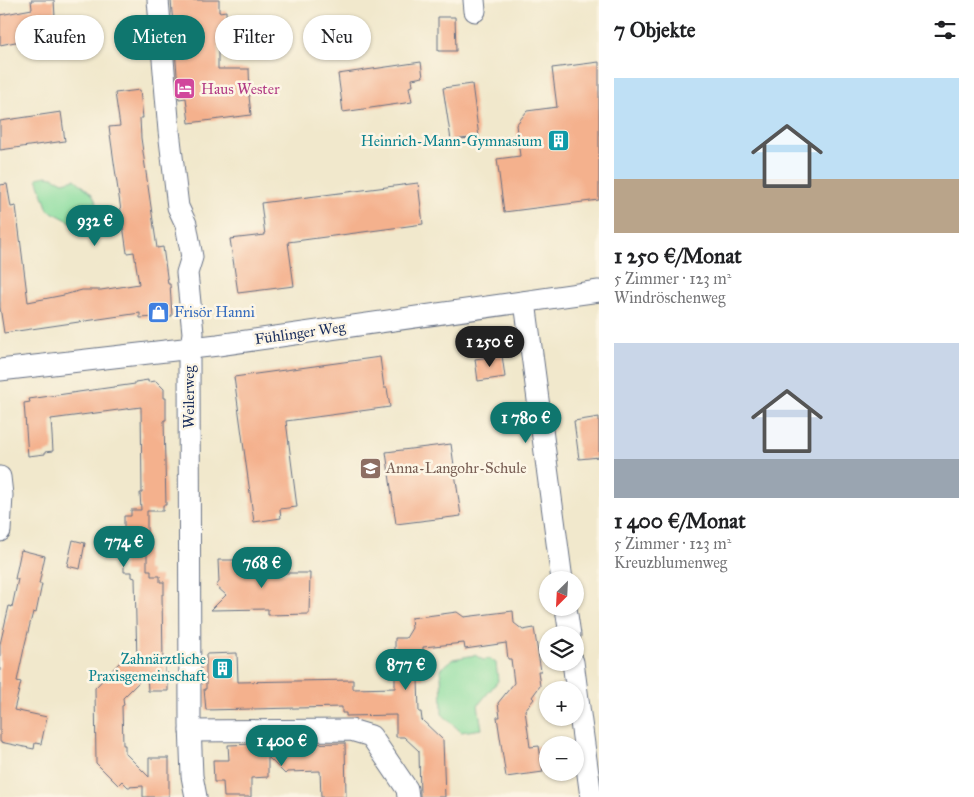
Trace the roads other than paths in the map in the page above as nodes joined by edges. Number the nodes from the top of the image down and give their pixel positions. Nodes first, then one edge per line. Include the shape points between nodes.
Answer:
1 (158, 0) edge
2 (599, 291) edge
3 (525, 302) junction
4 (191, 348) junction
5 (0, 370) edge
6 (0, 477) edge
7 (0, 532) edge
8 (561, 571) edge
9 (575, 671) edge
10 (190, 731) junction
11 (196, 797) edge
12 (408, 797) edge
13 (591, 797) edge

1 - 4 street, Weilerweg via 178,207 186,224 192,257 186,273 193,333
2 - 3 street, Fühlinger Weg
3 - 4 street, Fühlinger Weg
3 - 8 street
4 - 5 street, Fühlinger Weg
4 - 10 street, Weilerweg
6 - 7 street
9 - 13 street
10 - 11 street, Weilerweg
10 - 12 street via 351,730 371,736 407,789

